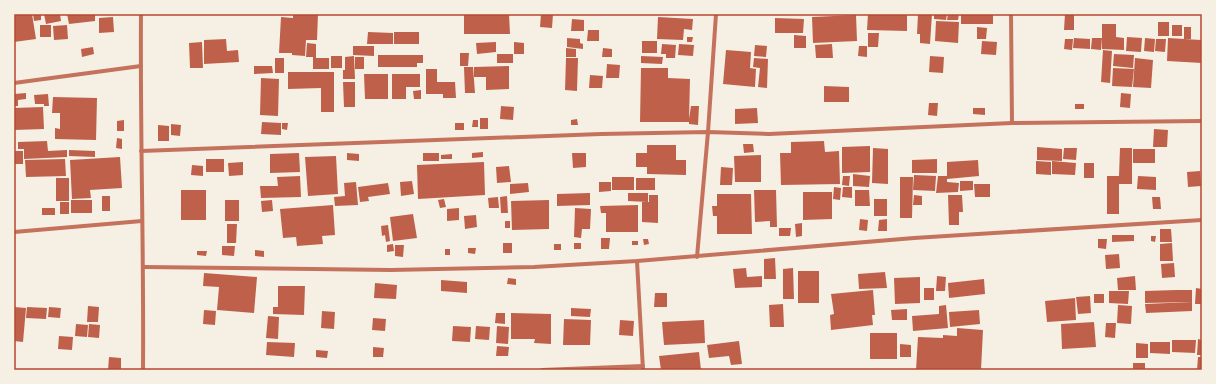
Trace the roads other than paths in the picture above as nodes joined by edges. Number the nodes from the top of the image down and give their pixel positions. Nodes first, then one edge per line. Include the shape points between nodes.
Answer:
1 (141, 14) edge
2 (716, 14) edge
3 (1011, 14) edge
4 (141, 66) junction
5 (14, 83) edge
6 (1202, 121) edge
7 (1012, 123) junction
8 (708, 132) junction
9 (141, 151) junction
10 (142, 220) junction
11 (1202, 220) edge
12 (14, 232) edge
13 (697, 257) junction
14 (637, 262) junction
15 (144, 267) junction
16 (643, 368) edge
17 (143, 370) edge
18 (542, 370) edge

1 - 4 street
2 - 8 street
3 - 7 street
4 - 5 street
4 - 9 street
6 - 7 street
7 - 8 street via 769,134
8 - 9 street
8 - 13 street
9 - 10 street
10 - 12 street
10 - 15 street
11 - 13 street via 922,237
13 - 14 street
14 - 15 street via 391,270
14 - 16 street
15 - 17 street
16 - 18 street

